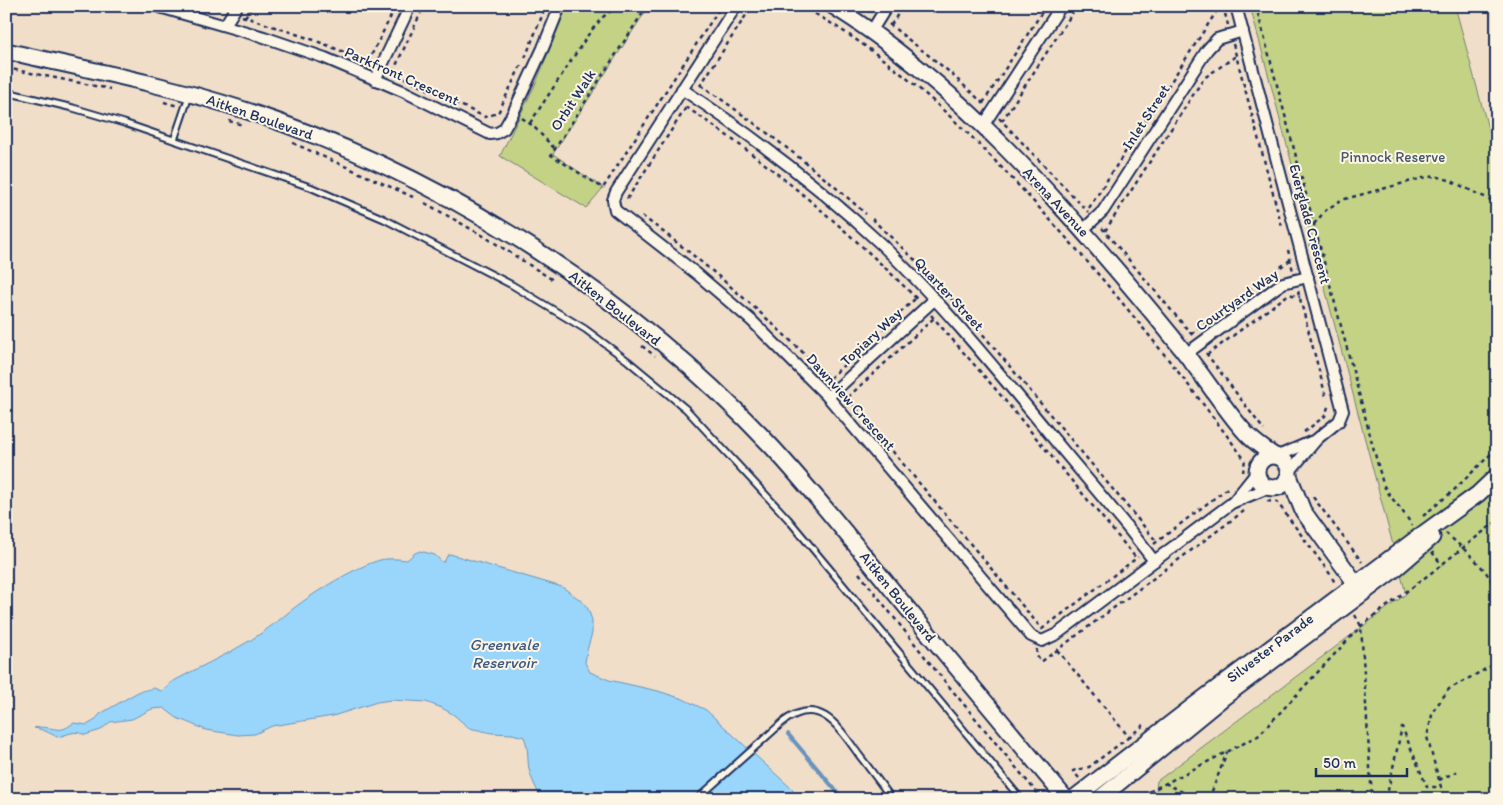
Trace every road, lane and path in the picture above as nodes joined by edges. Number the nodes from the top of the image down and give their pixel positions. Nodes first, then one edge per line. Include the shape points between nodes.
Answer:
1 (156, 6) edge
2 (208, 6) edge
3 (252, 6) edge
4 (396, 6) edge
5 (410, 6) edge
6 (424, 6) edge
7 (546, 6) edge
8 (560, 6) edge
9 (608, 6) edge
10 (617, 6) edge
11 (648, 6) edge
12 (721, 6) edge
13 (736, 6) edge
14 (801, 6) edge
15 (833, 6) edge
16 (887, 6) edge
17 (903, 6) edge
18 (1046, 6) edge
19 (1061, 6) edge
20 (1077, 6) edge
21 (1221, 6) edge
22 (1236, 6) edge
23 (1256, 6) edge
24 (220, 8) edge
25 (235, 10) edge
26 (610, 11) junction
27 (245, 17) junction
28 (225, 25) junction
29 (891, 25) dead end
30 (1243, 31) junction
31 (871, 32) junction
32 (1230, 34) junction
33 (6, 51) edge
34 (1236, 56) junction
35 (368, 62) junction
36 (382, 67) junction
37 (6, 68) edge
38 (393, 72) junction
39 (375, 80) junction
40 (682, 89) junction
41 (118, 91) dead end
42 (6, 92) edge
43 (190, 93) junction
44 (161, 102) dead end
45 (983, 103) dead end
46 (501, 107) junction
47 (185, 108) junction
48 (513, 113) junction
49 (226, 120) dead end
50 (1002, 121) dead end
51 (530, 123) junction
52 (243, 125) dead end
53 (983, 126) junction
54 (174, 140) junction
55 (288, 142) dead end
56 (555, 149) junction
57 (604, 187) junction
58 (616, 192) junction
59 (1497, 203) edge
60 (629, 206) dead end
61 (1087, 211) dead end
62 (637, 212) dead end
63 (1314, 224) junction
64 (1082, 231) junction
65 (1105, 231) dead end
66 (1283, 232) dead end
67 (1286, 242) dead end
68 (1290, 260) junction
69 (1308, 277) junction
70 (1295, 279) junction
71 (559, 284) dead end
72 (916, 298) dead end
73 (1300, 298) junction
74 (935, 299) junction
75 (934, 318) dead end
76 (1191, 334) dead end
77 (637, 342) dead end
78 (1186, 354) junction
79 (1207, 355) dead end
80 (657, 359) dead end
81 (830, 378) junction
82 (839, 388) junction
83 (828, 397) junction
84 (848, 397) junction
85 (1245, 432) junction
86 (1302, 433) dead end
87 (1316, 440) junction
88 (1497, 448) edge
89 (1275, 456) junction
90 (1289, 474) junction
91 (1251, 475) junction
92 (1497, 476) edge
93 (1266, 490) junction
94 (1469, 501) junction
95 (1233, 502) junction
96 (1303, 511) junction
97 (1419, 519) dead end
98 (1497, 521) edge
99 (1441, 529) junction
100 (1416, 533) junction
101 (1463, 548) junction
102 (1146, 550) junction
103 (1368, 557) dead end
104 (1154, 560) junction
105 (1362, 562) dead end
106 (1442, 565) junction
107 (856, 569) dead end
108 (1334, 583) dead end
109 (1360, 588) junction
110 (1497, 594) edge
111 (1361, 626) junction
112 (1057, 650) dead end
113 (1497, 660) edge
114 (1152, 720) dead end
115 (1227, 752) junction
116 (1458, 771) dead end
117 (1439, 780) junction
118 (1165, 783) junction
119 (697, 799) edge
120 (892, 799) edge
121 (1021, 799) edge
122 (1042, 799) edge
123 (1066, 799) edge
124 (1073, 799) edge
125 (1099, 799) edge
126 (1134, 799) edge
127 (1196, 799) edge
128 (1209, 799) edge
129 (1372, 799) edge
130 (1386, 799) edge

1 - 28 street, Parkfront Crescent
2 - 24 path
3 - 27 path
4 - 35 path
5 - 36 street
6 - 38 path
7 - 46 path
8 - 48 street, Parkfront Crescent
9 - 26 path
10 - 26 path
11 - 56 path, Orbit Walk
12 - 57 path
13 - 40 street
14 - 91 path via 865,48 916,88 965,130 1023,190 1095,269 1178,370 1245,460
15 - 31 street, Arena Avenue
16 - 31 street
17 - 29 path
18 - 45 path
19 - 53 street
20 - 50 path
21 - 32 path
21 - 61 path
22 - 30 street, Everglade Crescent
23 - 63 path
24 - 25 path
25 - 27 path
25 - 28 street
26 - 51 path via 582,42
27 - 35 path
28 - 39 street, Parkfront Crescent via 310,53
30 - 32 street, Inlet Street
30 - 69 street, Everglade Crescent
31 - 53 street, Arena Avenue
32 - 34 path
32 - 64 street, Inlet Street via 1217,39 1207,50 1103,211
33 - 43 street, Aitken Boulevard
34 - 65 path via 1204,78
34 - 66 path
35 - 36 path
36 - 38 path
36 - 39 street
37 - 41 path
38 - 46 path via 485,117 498,113
39 - 48 street, Parkfront Crescent via 490,134 504,129
40 - 58 street
40 - 74 street, Quarter Street via 801,174 881,245
42 - 54 lane via 124,122
43 - 47 lane
43 - 123 street, Aitken Boulevard via 323,139 442,195 541,254 634,321 706,383 774,449
44 - 47 path
46 - 48 path
47 - 54 lane
48 - 51 path
49 - 52 path
51 - 56 path
53 - 64 street, Arena Avenue
54 - 121 lane via 310,187 384,219 512,285 585,329 628,361 686,409 788,519
55 - 71 path via 418,200 487,238
56 - 57 path, Orbit Walk via 551,154
57 - 58 path
58 - 60 path via 627,199
58 - 83 street, Dawnview Crescent via 614,205 620,216 723,295
59 - 63 path via 1435,176 1341,200
62 - 81 path via 735,289
63 - 100 path via 1383,484
64 - 78 street, Arena Avenue
67 - 68 path
68 - 70 path
68 - 76 path
69 - 70 street, Courtyard Way
69 - 87 street, Everglade Crescent via 1343,411 1340,421
70 - 73 path
70 - 78 street, Courtyard Way via 1277,286
72 - 81 path
73 - 79 path via 1289,294
73 - 86 path via 1329,406 1325,416
74 - 82 street, Topiary Way
74 - 102 street, Quarter Street
75 - 84 path
77 - 80 path
78 - 85 street, Arena Avenue
81 - 82 path
82 - 83 street, Topiary Way
82 - 84 path
83 - 104 street, Dawnview Crescent via 1034,638 1042,641 1051,638
84 - 102 path via 1042,629
85 - 89 street, Arena Avenue
85 - 91 street, Arena Avenue
87 - 89 street, Everglade Crescent
87 - 90 street, Everglade Crescent
88 - 97 path
89 - 90 street via 1286,462
89 - 91 street via 1263,459
90 - 93 street via 1283,485
90 - 96 street
91 - 93 street
91 - 95 street, Dawnview Crescent
91 - 102 path
92 - 94 street, Silvester Parade
93 - 95 street, Dawnview Crescent
93 - 96 street
93 - 108 path via 1259,499 1276,502
94 - 99 street, Silvester Parade
94 - 100 street, Silvester Parade
95 - 104 street, Dawnview Crescent
96 - 109 street
98 - 101 path
99 - 100 street, Silvester Parade
99 - 101 path
100 - 106 path
100 - 109 street, Silvester Parade
101 - 106 path
101 - 110 path via 1485,572
102 - 104 street, Quarter Street
103 - 105 path
106 - 111 path
107 - 122 path
109 - 124 street, Silvester Parade via 1192,706
109 - 125 street, Silvester Parade
111 - 115 path via 1258,736
111 - 129 path
112 - 114 path via 1129,737
113 - 117 path via 1449,689 1433,711 1428,737
115 - 118 path
115 - 128 path
116 - 117 path
117 - 130 path via 1441,787 1427,787 1402,727
118 - 126 path
118 - 127 path
119 - 120 lane via 783,722 798,712 808,711 820,713 838,727

